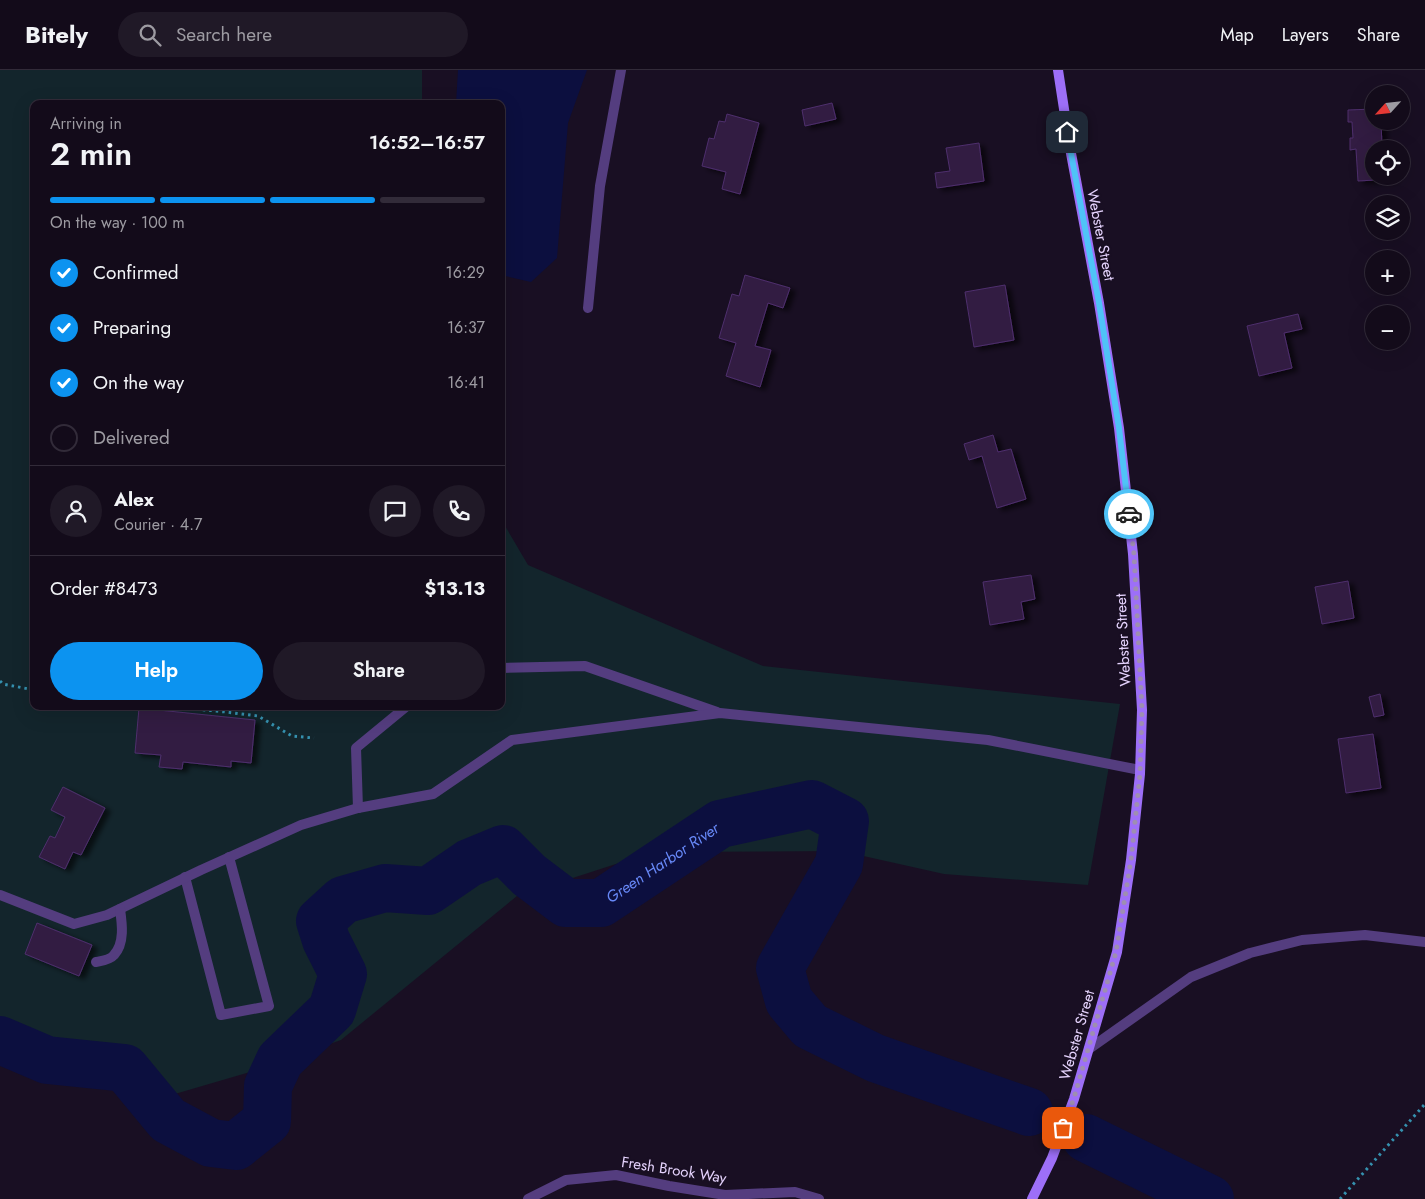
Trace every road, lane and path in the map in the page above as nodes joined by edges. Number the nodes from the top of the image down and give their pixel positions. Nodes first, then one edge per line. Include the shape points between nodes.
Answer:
1 (621, 70) edge
2 (1058, 70) edge
3 (588, 308) dead end
4 (505, 668) edge
5 (0, 681) edge
6 (30, 689) edge
7 (205, 710) edge
8 (402, 710) edge
9 (720, 713) junction
10 (314, 738) dead end
11 (1140, 770) junction
12 (358, 808) junction
13 (229, 858) junction
14 (186, 877) junction
15 (0, 895) edge
16 (120, 909) junction
17 (1425, 942) edge
18 (96, 962) dead end
19 (1089, 1050) junction
20 (1425, 1104) edge
21 (528, 1199) edge
22 (819, 1199) edge
23 (1032, 1199) edge
24 (1340, 1199) edge

1 - 3 street via 600,186
2 - 11 street, Webster Street via 1119,428 1134,554 1142,710
4 - 9 street via 584,666
5 - 6 path
7 - 10 path via 258,716 292,736
8 - 12 street via 356,748
9 - 11 street via 988,740
9 - 12 street via 512,740 433,794
11 - 19 street, Webster Street via 1131,860 1116,952
12 - 13 street via 301,825
13 - 14 street
13 - 14 street via 269,1006 221,1016
14 - 16 street
15 - 16 street via 74,924
16 - 18 street via 122,929 119,946 114,956
17 - 19 street via 1365,935 1302,940 1250,953 1191,977
19 - 23 street, Webster Street via 1052,1158
20 - 24 path
21 - 22 street, Fresh Brook Way via 566,1180 616,1175 725,1195 795,1192

